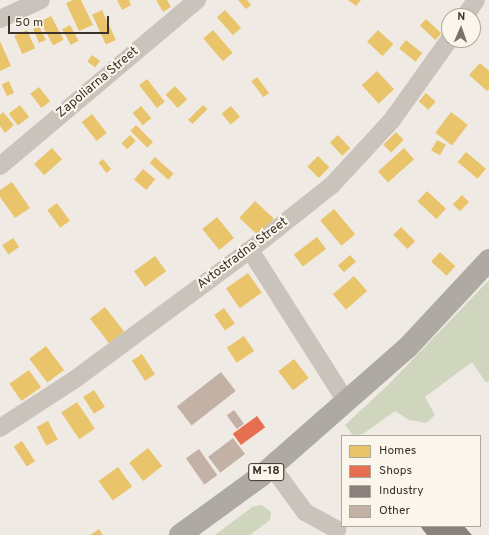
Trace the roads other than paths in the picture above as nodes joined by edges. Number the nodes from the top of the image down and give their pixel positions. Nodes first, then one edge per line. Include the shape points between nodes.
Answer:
1 (41, 0) edge
2 (197, 0) edge
3 (0, 19) edge
4 (443, 48) edge
5 (0, 166) edge
6 (250, 250) junction
7 (489, 260) edge
8 (346, 401) junction
9 (0, 428) edge
10 (272, 467) junction
11 (337, 530) edge
12 (180, 535) edge

1 - 3 street
2 - 5 street, Zapoliarna Street
4 - 6 street, Avtostradna Street via 392,120 332,185
6 - 8 street
6 - 9 street, Avtostradna Street via 74,380
7 - 8 highway, М-18 via 408,347
8 - 10 highway, М-18
10 - 11 street via 305,512
10 - 12 highway, М-18

